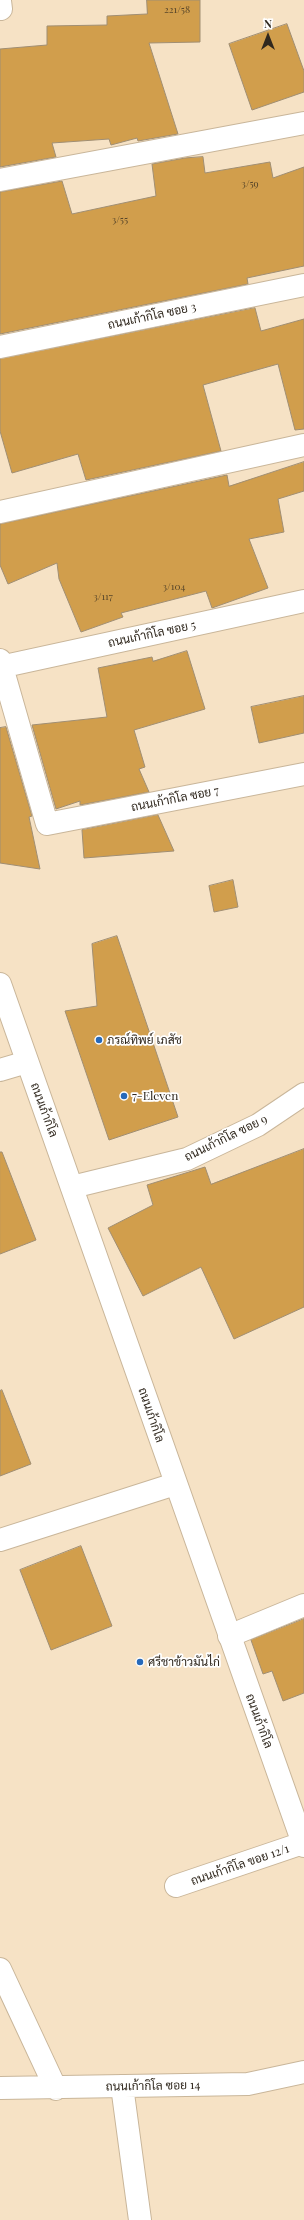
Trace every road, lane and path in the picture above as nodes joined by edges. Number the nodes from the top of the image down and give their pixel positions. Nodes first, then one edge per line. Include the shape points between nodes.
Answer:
1 (0, 1) edge
2 (0, 9) edge
3 (304, 123) edge
4 (0, 180) edge
5 (304, 285) edge
6 (0, 347) edge
7 (304, 445) edge
8 (0, 512) edge
9 (304, 601) edge
10 (1, 665) edge
11 (304, 774) edge
12 (0, 984) edge
13 (27, 1062) junction
14 (0, 1070) edge
15 (304, 1094) edge
16 (72, 1187) junction
17 (175, 1484) junction
18 (0, 1540) edge
19 (304, 1605) edge
20 (230, 1636) junction
21 (304, 1845) edge
22 (176, 1886) dead end
23 (0, 1969) edge
24 (304, 2072) edge
25 (122, 2086) junction
26 (0, 2088) edge
27 (56, 2089) junction
28 (140, 2220) edge

1 - 2 street
3 - 4 street
5 - 6 street, ถนนเก้ากิโล ซอย 3
7 - 8 street
9 - 10 street, ถนนเก้ากิโล ซอย 5
10 - 11 street, ถนนเก้ากิโล ซอย 7 via 47,824
12 - 13 street, ถนนเก้ากิโล
13 - 14 street
13 - 16 street, ถนนเก้ากิโล
15 - 16 street, ถนนเก้ากิโล ซอย 9 via 258,1125 187,1159
16 - 17 street, ถนนเก้ากิโล
17 - 18 street
17 - 20 street, ถนนเก้ากิโล
19 - 20 street
20 - 21 street, ถนนเก้ากิโล
21 - 22 street, ถนนเก้ากิโล ขอย 12/1
23 - 27 street
24 - 25 street, ถนนเก้ากิโล ซอย 14 via 248,2084
25 - 27 street, ถนนเก้ากิโล ซอย 14
25 - 28 street
26 - 27 street, ถนนเก้ากิโล ซอย 14

